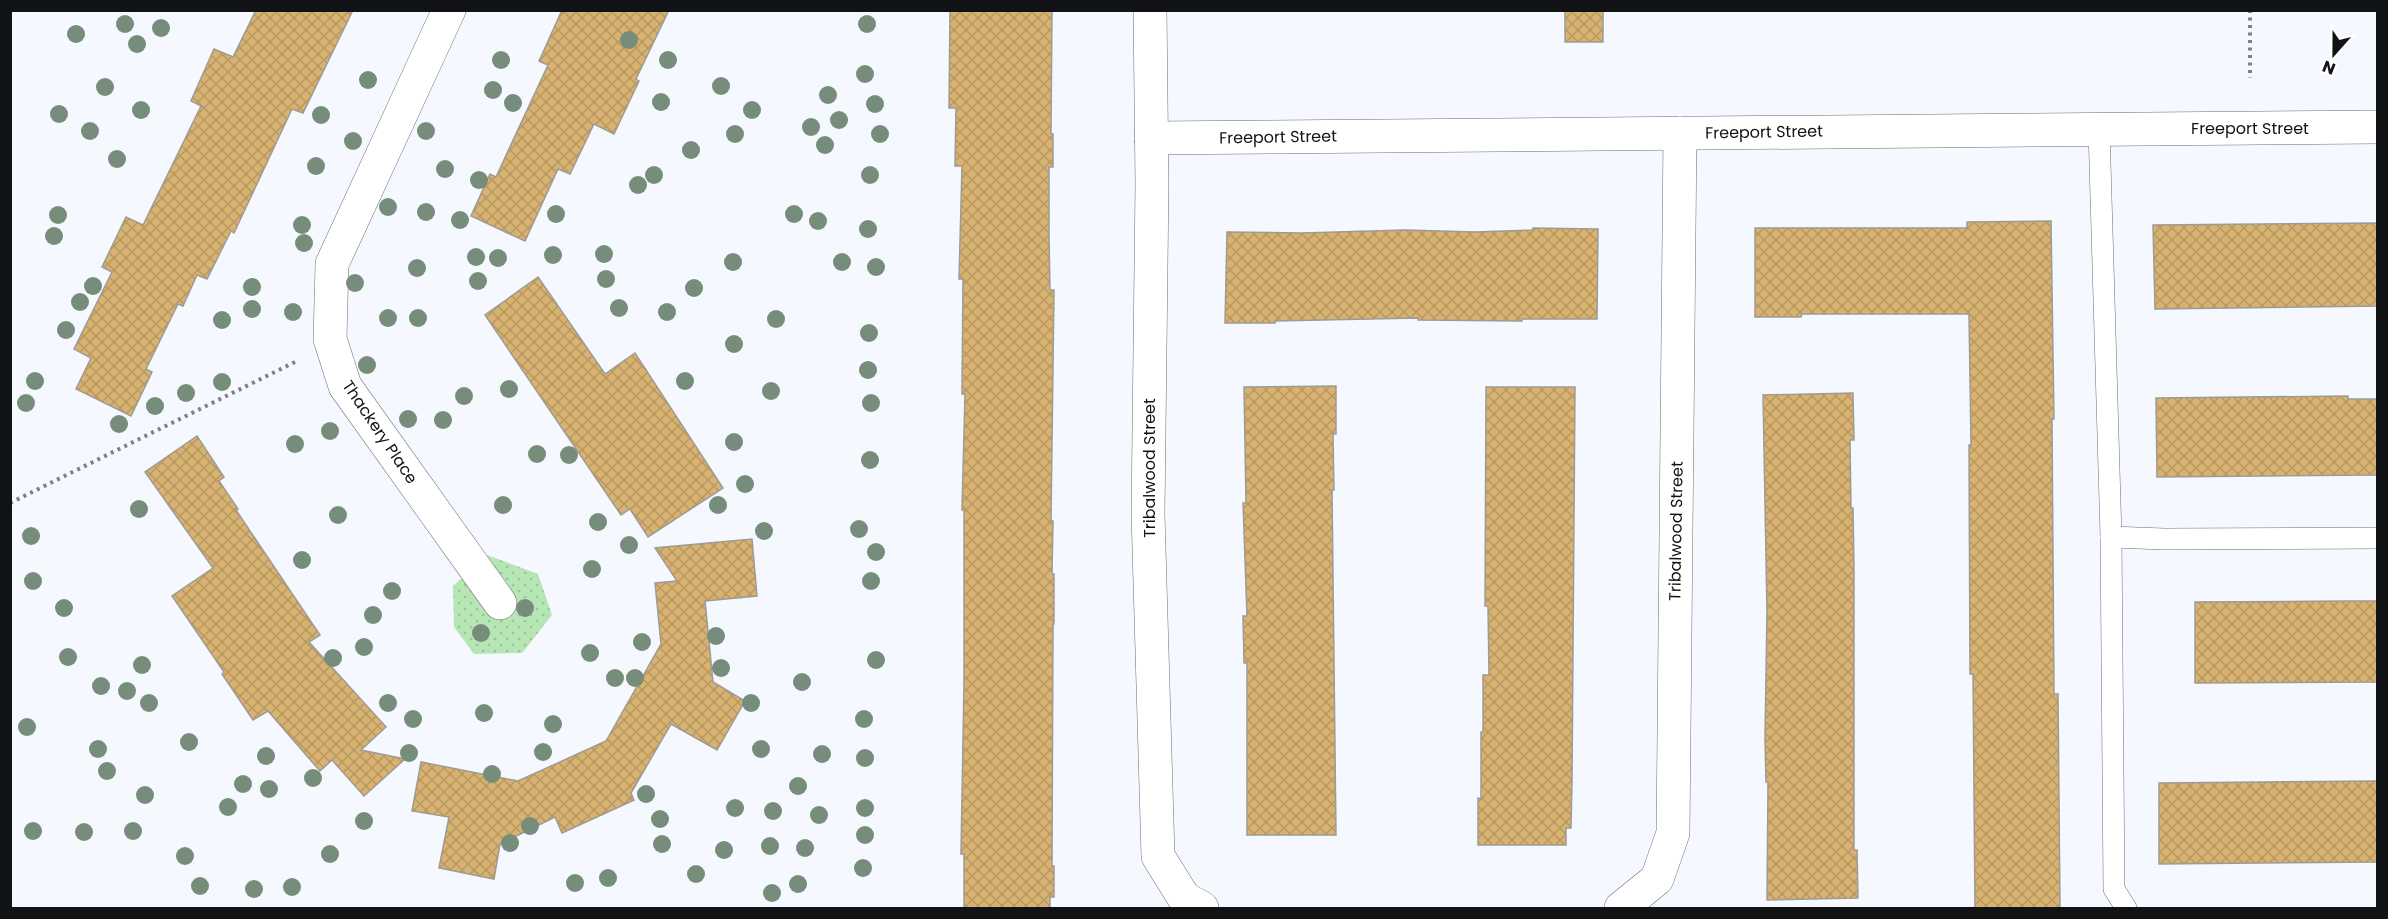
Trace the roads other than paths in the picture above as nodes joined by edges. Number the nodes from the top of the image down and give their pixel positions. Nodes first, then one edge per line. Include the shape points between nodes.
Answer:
1 (449, 10) edge
2 (1150, 10) edge
3 (2378, 127) edge
4 (2099, 129) junction
5 (1680, 133) junction
6 (1151, 138) junction
7 (2111, 537) junction
8 (2378, 538) edge
9 (500, 603) dead end
10 (1202, 909) edge
11 (1621, 909) edge
12 (2126, 909) edge

1 - 9 street, Thackery Place via 332,264 330,339 345,386
2 - 6 street, Tribalwood Street
3 - 4 street, Freeport Street
4 - 5 street, Freeport Street
4 - 7 lane
5 - 6 street, Freeport Street
5 - 11 street, Tribalwood Street via 1673,833 1657,879
6 - 10 street, Tribalwood Street via 1148,514 1158,856 1184,898
7 - 8 lane
7 - 12 lane via 2114,889

